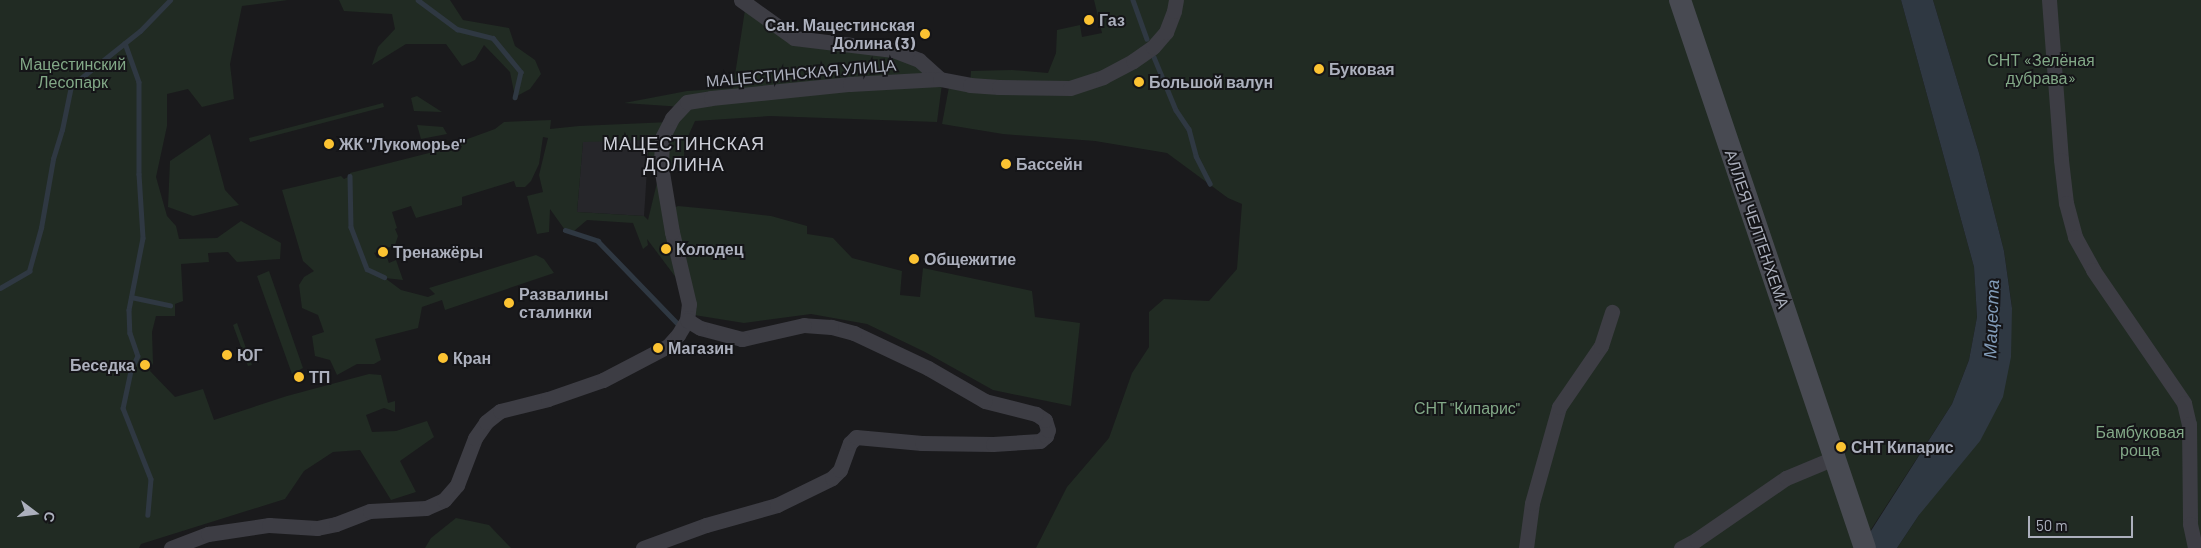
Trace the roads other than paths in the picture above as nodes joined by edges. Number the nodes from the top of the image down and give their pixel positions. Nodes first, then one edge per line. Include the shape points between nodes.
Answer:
1 (741, 0) edge
2 (1176, 0) edge
3 (1680, 0) edge
4 (2049, 0) edge
5 (940, 79) junction
6 (1612, 312) dead end
7 (687, 320) junction
8 (1834, 458) junction
9 (171, 548) edge
10 (643, 548) edge
11 (1526, 548) edge
12 (1681, 548) edge
13 (1865, 548) edge
14 (2195, 548) edge

1 - 5 street, МАЦЕСТИНСКАЯ УЛИЦА via 794,38 893,50 919,60
2 - 5 street, МАЦЕСТИНСКАЯ УЛИЦА via 1166,32 1153,47 1103,77 1070,88 970,85
3 - 8 main road, АЛЛЕЯ ЧЕЛТЕНХЕМА
4 - 14 street via 2066,203 2076,237 2093,270 2184,403 2189,424 2190,524
5 - 7 street, МАЦЕСТИНСКАЯ УЛИЦА via 850,84 687,102 672,118 662,138 661,166 689,304
6 - 11 street via 1601,346 1559,407 1532,502
7 - 9 street via 668,346 603,380 500,411 493,416 475,438 458,485 444,500 426,508 370,511 317,528 269,526 208,534
7 - 10 street via 700,328 742,339 804,325 831,326 854,333 928,368 985,401 1036,414 1045,420 1048,430 1040,441 992,444 922,443 856,437 850,443 840,470 832,478 777,505 706,525
8 - 12 street via 1786,478
8 - 13 main road, АЛЛЕЯ ЧЕЛТЕНХЕМА

